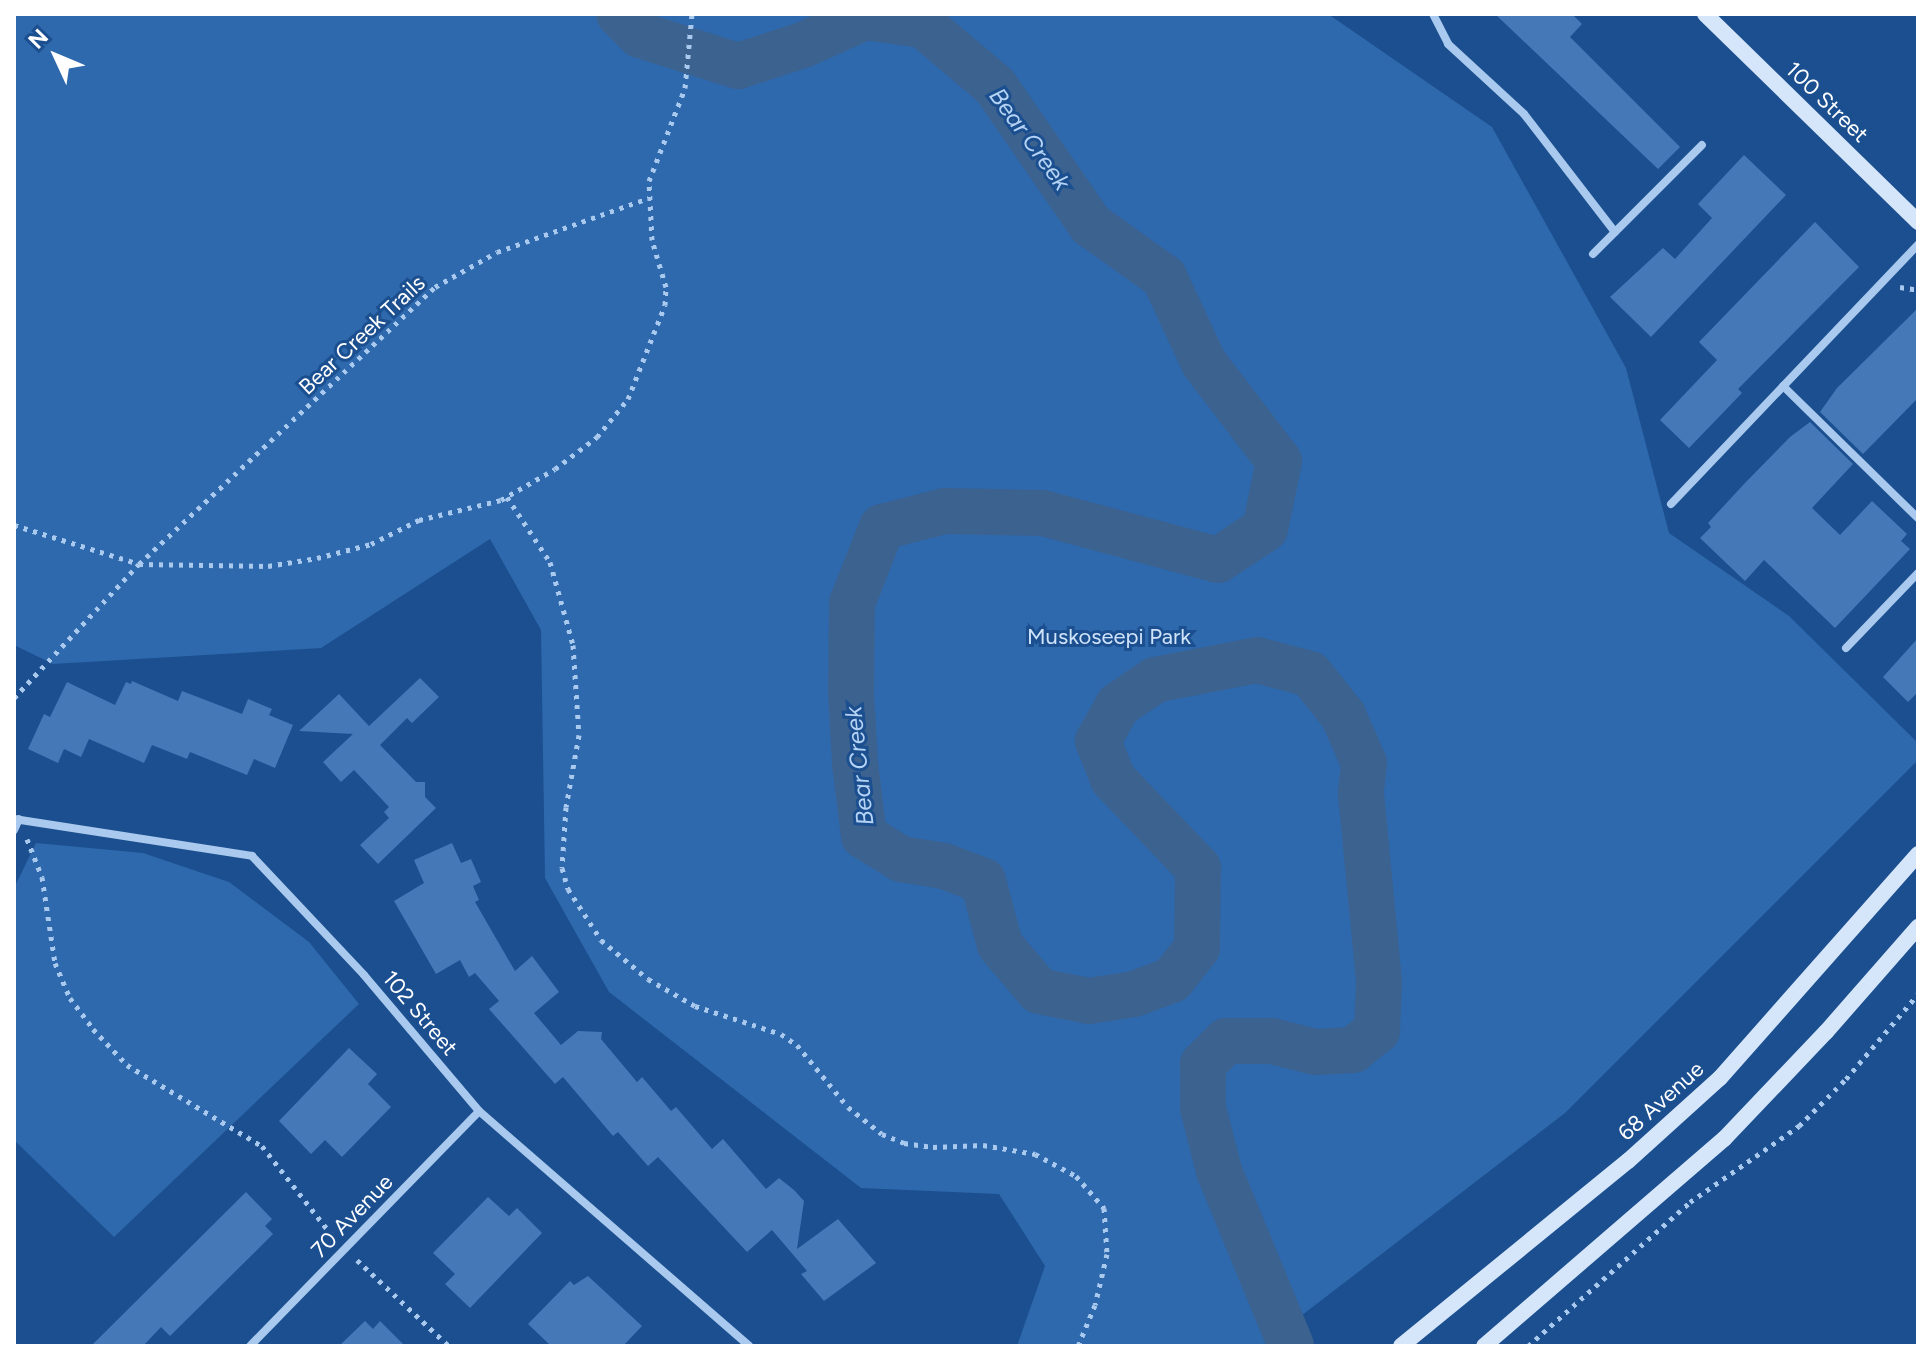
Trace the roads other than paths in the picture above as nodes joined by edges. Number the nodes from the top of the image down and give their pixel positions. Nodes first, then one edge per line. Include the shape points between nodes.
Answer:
1 (1433, 14) edge
2 (1705, 14) edge
3 (1702, 145) dead end
4 (1918, 222) edge
5 (1615, 232) junction
6 (1918, 245) edge
7 (1593, 254) dead end
8 (1783, 386) junction
9 (1671, 504) dead end
10 (1918, 518) edge
11 (1918, 573) edge
12 (1846, 648) dead end
13 (16, 819) edge
14 (14, 830) edge
15 (1918, 854) edge
16 (1918, 927) edge
17 (479, 1111) junction
18 (250, 1346) edge
19 (749, 1346) edge
20 (1401, 1346) edge
21 (1484, 1346) edge

1 - 5 street via 1448,44 1524,114
2 - 4 main road, 100 Street
3 - 5 street
5 - 7 street
6 - 8 street
8 - 9 street
8 - 10 street
11 - 12 street
13 - 14 street
13 - 17 street, 102 Street via 252,856 364,975
15 - 20 main road, 68 Avenue via 1720,1078 1628,1161
16 - 21 main road via 1735,1128
17 - 18 street, 70 Avenue
17 - 19 street, 102 Street

